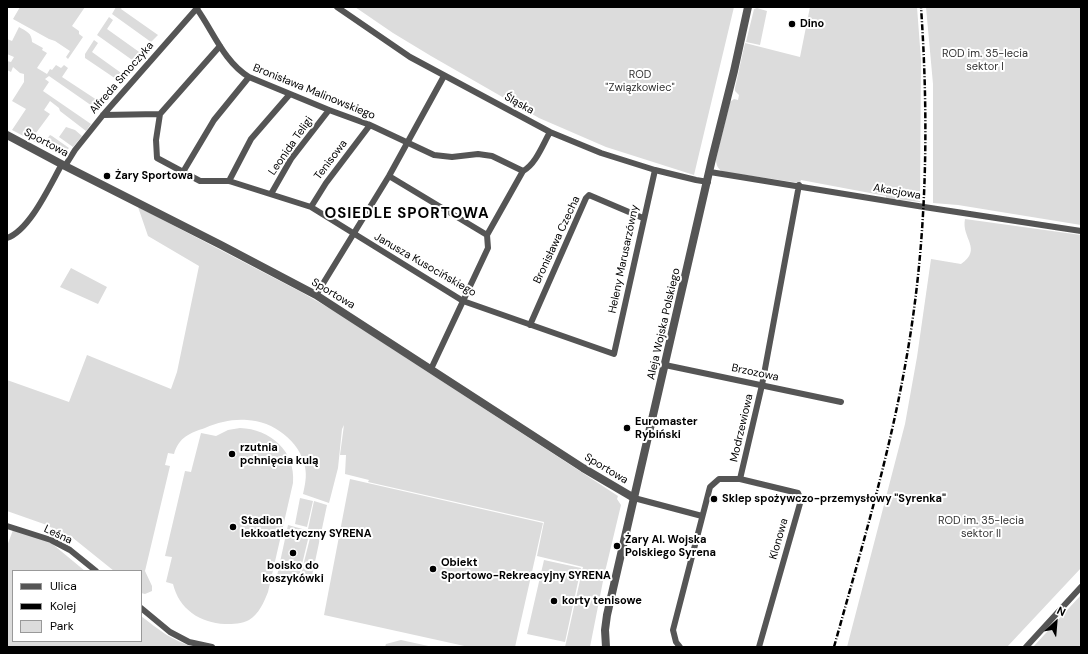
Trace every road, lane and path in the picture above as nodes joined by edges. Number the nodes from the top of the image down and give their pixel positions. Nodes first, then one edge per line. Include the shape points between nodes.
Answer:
1 (337, 7) edge
2 (748, 7) edge
3 (197, 8) edge
4 (220, 46) junction
5 (444, 76) junction
6 (249, 78) junction
7 (290, 94) junction
8 (329, 110) junction
9 (160, 114) junction
10 (103, 115) junction
11 (370, 125) junction
12 (550, 132) junction
13 (7, 135) edge
14 (408, 142) junction
15 (63, 165) junction
16 (655, 170) junction
17 (523, 171) junction
18 (183, 172) junction
19 (710, 172) junction
20 (389, 176) junction
21 (229, 181) junction
22 (708, 182) junction
23 (799, 185) junction
24 (271, 194) junction
25 (311, 207) junction
26 (643, 218) junction
27 (1081, 231) edge
28 (353, 234) junction
29 (487, 235) junction
30 (7, 238) edge
31 (316, 296) junction
32 (463, 301) junction
33 (530, 325) junction
34 (614, 354) joint
35 (666, 364) junction
36 (431, 369) junction
37 (762, 385) junction
38 (840, 402) dead end
39 (740, 479) junction
40 (634, 498) junction
41 (702, 516) junction
42 (7, 526) edge
43 (95, 570) edge
44 (1081, 587) edge
45 (142, 609) edge
46 (212, 647) edge
47 (606, 647) edge
48 (680, 647) edge
49 (759, 647) edge
50 (1026, 647) edge

1 - 5 street, Śląska via 410,57
2 - 19 street, Aleja Wojska Polskiego
3 - 4 street, Bronisława Malinowskiego
3 - 10 street, Alfreda Smoczyka
4 - 6 street, Bronisława Malinowskiego via 241,73
4 - 9 street
5 - 12 street, Śląska
5 - 14 street
6 - 7 street, Bronisława Malinowskiego
6 - 18 street via 214,120
7 - 8 street, Bronisława Malinowskiego
7 - 21 street via 251,139
8 - 11 street, Bronisława Malinowskiego
8 - 24 street, Leonida Teligi via 292,159
9 - 10 street
9 - 18 street, Janusza Kusocińskiego via 156,140 157,158
10 - 15 street, Alfreda Smoczyka
11 - 14 street, Bronisława Malinowskiego
11 - 25 street, Tenisowa
12 - 16 street, Śląska via 601,154
12 - 17 street via 532,163
13 - 15 street, Sportowa
14 - 17 street, Bronisława Malinowskiego via 444,157 478,154 492,156
14 - 20 street
15 - 30 street, Alfreda Smoczyka via 37,210 17,232
15 - 31 street, Sportowa
16 - 22 street, Śląska
16 - 26 street, Heleny Marusarzówny
17 - 29 street
18 - 21 street, Janusza Kusocińskiego via 200,181
19 - 22 street, Aleja Wojska Polskiego
19 - 23 street, Akacjowa
20 - 28 street
20 - 29 street
21 - 24 street, Janusza Kusocińskiego
22 - 35 street, Aleja Wojska Polskiego
23 - 27 street, Akacjowa
23 - 37 street, Modrzewiowa
24 - 25 street, Janusza Kusocińskiego
25 - 28 street, Janusza Kusocińskiego
26 - 33 street, Bronisława Czecha via 589,195
26 - 34 street, Heleny Marusarzówny
28 - 31 street
28 - 32 street, Janusza Kusocińskiego
29 - 32 street via 488,248
31 - 36 street, Sportowa
32 - 33 street, Janusza Kusocińskiego
32 - 36 street
33 - 34 street, Janusza Kusocińskiego
35 - 37 street, Brzozowa
35 - 40 street, Aleja Wojska Polskiego
36 - 40 street, Sportowa via 583,468
37 - 38 street, Brzozowa
37 - 39 street, Modrzewiowa
39 - 41 street, Modrzewiowa via 719,479 710,486
39 - 49 street, Klonowa via 798,493 801,500
40 - 41 street
40 - 47 street, Aleja Wojska Polskiego via 605,630
41 - 48 street, Modrzewiowa via 673,630
42 - 43 street, Leśna via 51,540 70,550
44 - 50 street
45 - 46 street via 170,632 189,642

